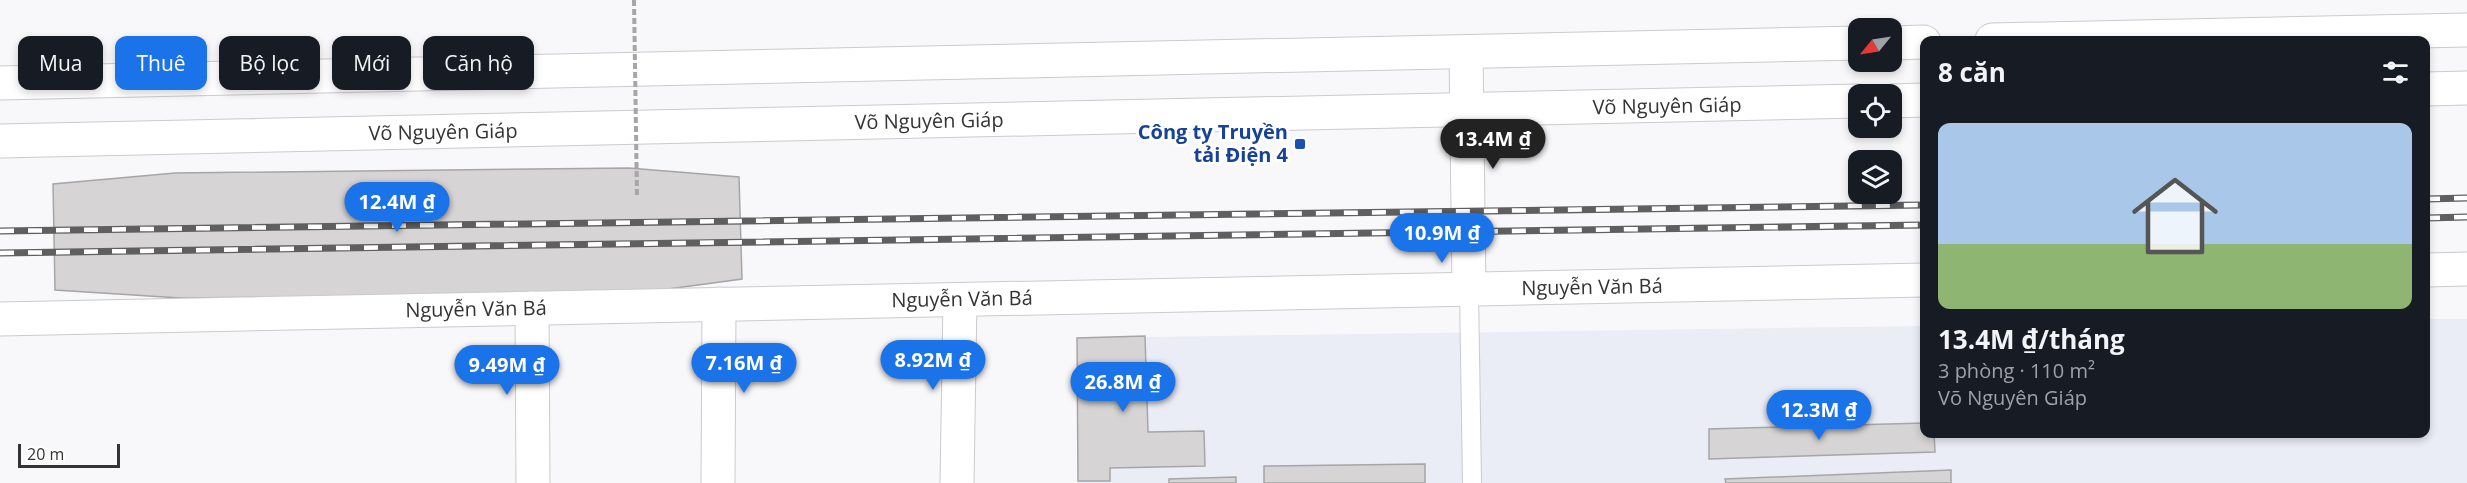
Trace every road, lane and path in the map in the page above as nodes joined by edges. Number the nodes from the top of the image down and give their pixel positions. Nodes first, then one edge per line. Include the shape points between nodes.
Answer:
1 (634, 0) edge
2 (2467, 30) edge
3 (2182, 36) edge
4 (1920, 42) edge
5 (1848, 43) edge
6 (1902, 43) edge
7 (1466, 52) junction
8 (0, 83) edge
9 (2467, 88) edge
10 (2430, 89) edge
11 (1920, 100) edge
12 (1848, 101) edge
13 (1902, 101) edge
14 (1467, 110) junction
15 (0, 141) edge
16 (637, 196) dead end
17 (2467, 269) edge
18 (2430, 270) edge
19 (1920, 280) edge
20 (1469, 289) junction
21 (960, 300) junction
22 (719, 304) junction
23 (532, 308) junction
24 (0, 319) edge
25 (533, 483) edge
26 (718, 483) edge
27 (957, 483) edge
28 (1472, 483) edge

1 - 16 path, bridge
2 - 3 main road
4 - 6 main road
5 - 7 main road
7 - 8 main road
7 - 14 main road
9 - 10 main road
11 - 13 main road
12 - 14 main road, Võ Nguyên Giáp
14 - 15 main road, Võ Nguyên Giáp
14 - 20 main road
17 - 18 main road
19 - 20 main road, Nguyễn Văn Bá
20 - 21 main road, Nguyễn Văn Bá
20 - 28 lane
21 - 22 main road, Nguyễn Văn Bá
21 - 27 main road
22 - 23 main road, Nguyễn Văn Bá
22 - 26 main road
23 - 24 main road, Nguyễn Văn Bá
23 - 25 main road

